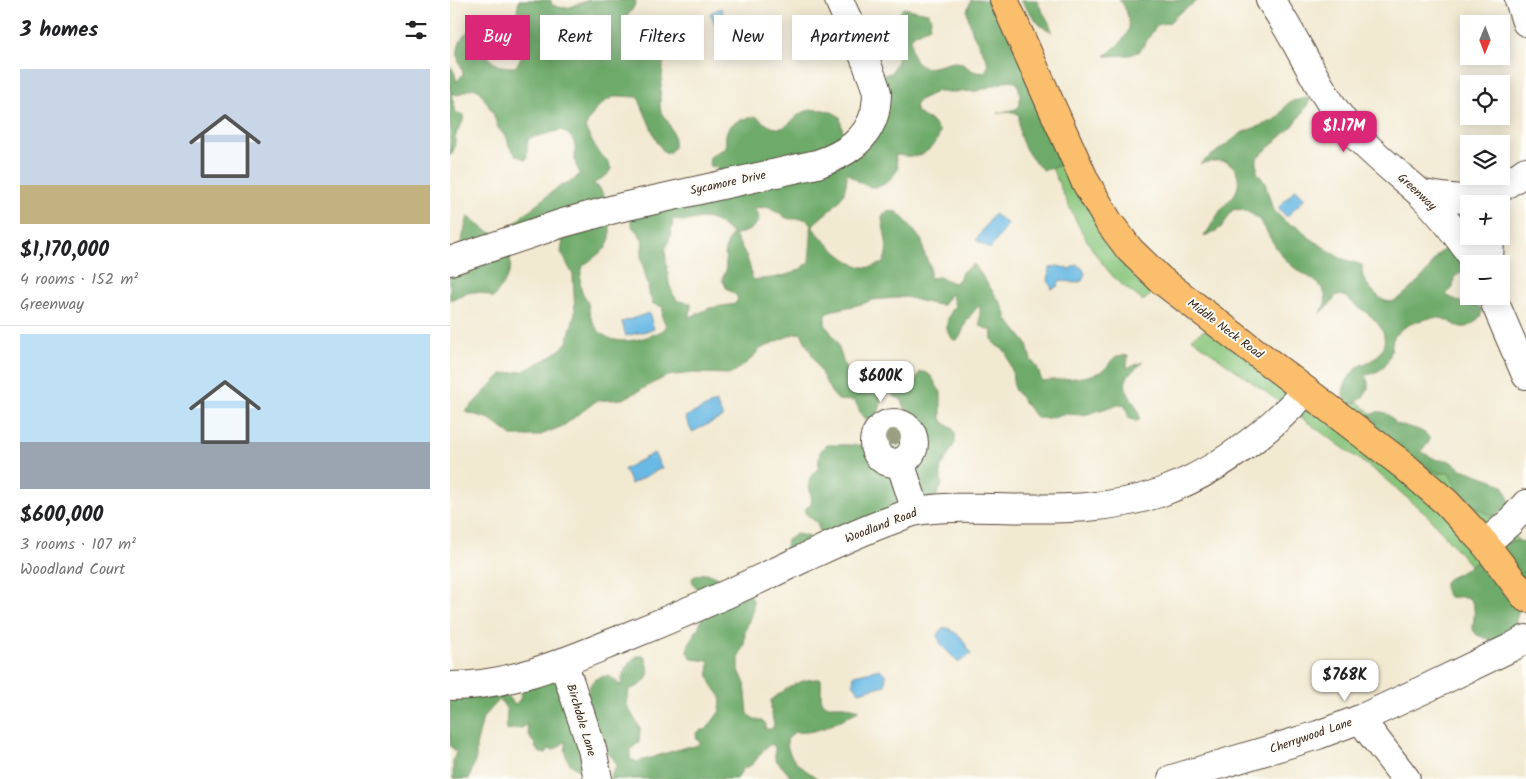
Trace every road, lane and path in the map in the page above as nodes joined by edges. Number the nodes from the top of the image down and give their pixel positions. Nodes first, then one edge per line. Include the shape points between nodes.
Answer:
1 (1004, 0) edge
2 (1270, 0) edge
3 (1519, 0) edge
4 (843, 1) edge
5 (1526, 22) edge
6 (1521, 174) edge
7 (1421, 194) junction
8 (1504, 195) edge
9 (1471, 255) edge
10 (450, 261) edge
11 (1496, 305) edge
12 (1526, 375) edge
13 (1306, 391) junction
14 (900, 462) dead end
15 (1526, 504) edge
16 (916, 511) junction
17 (1485, 544) junction
18 (1526, 598) edge
19 (1526, 638) edge
20 (563, 662) junction
21 (450, 686) edge
22 (1360, 719) junction
23 (598, 779) edge
24 (1172, 779) edge
25 (1406, 779) edge

1 - 13 main road, Middle Neck Road via 1085,181 1119,236 1161,280
2 - 7 street, Greenway via 1332,104 1350,128 1387,166
3 - 5 street
4 - 10 street, Sycamore Drive via 876,92 871,124 853,147 817,164 618,208
6 - 7 street via 1489,194 1476,198
6 - 8 street
7 - 9 street, Greenway via 1449,224
11 - 12 street
13 - 16 street, Woodland Road via 1274,423 1231,457 1162,492 1096,507 1064,510 958,507
13 - 17 main road, Middle Neck Road via 1434,490
14 - 16 street
15 - 17 street
16 - 20 street, Woodland Road via 863,531 686,613
17 - 18 main road, Middle Neck Road
19 - 22 street, Cherrywood Lane
20 - 21 street, Woodland Road via 495,683
20 - 23 street, Birchdale Lane via 592,750
22 - 24 street, Cherrywood Lane via 1300,741
22 - 25 street

